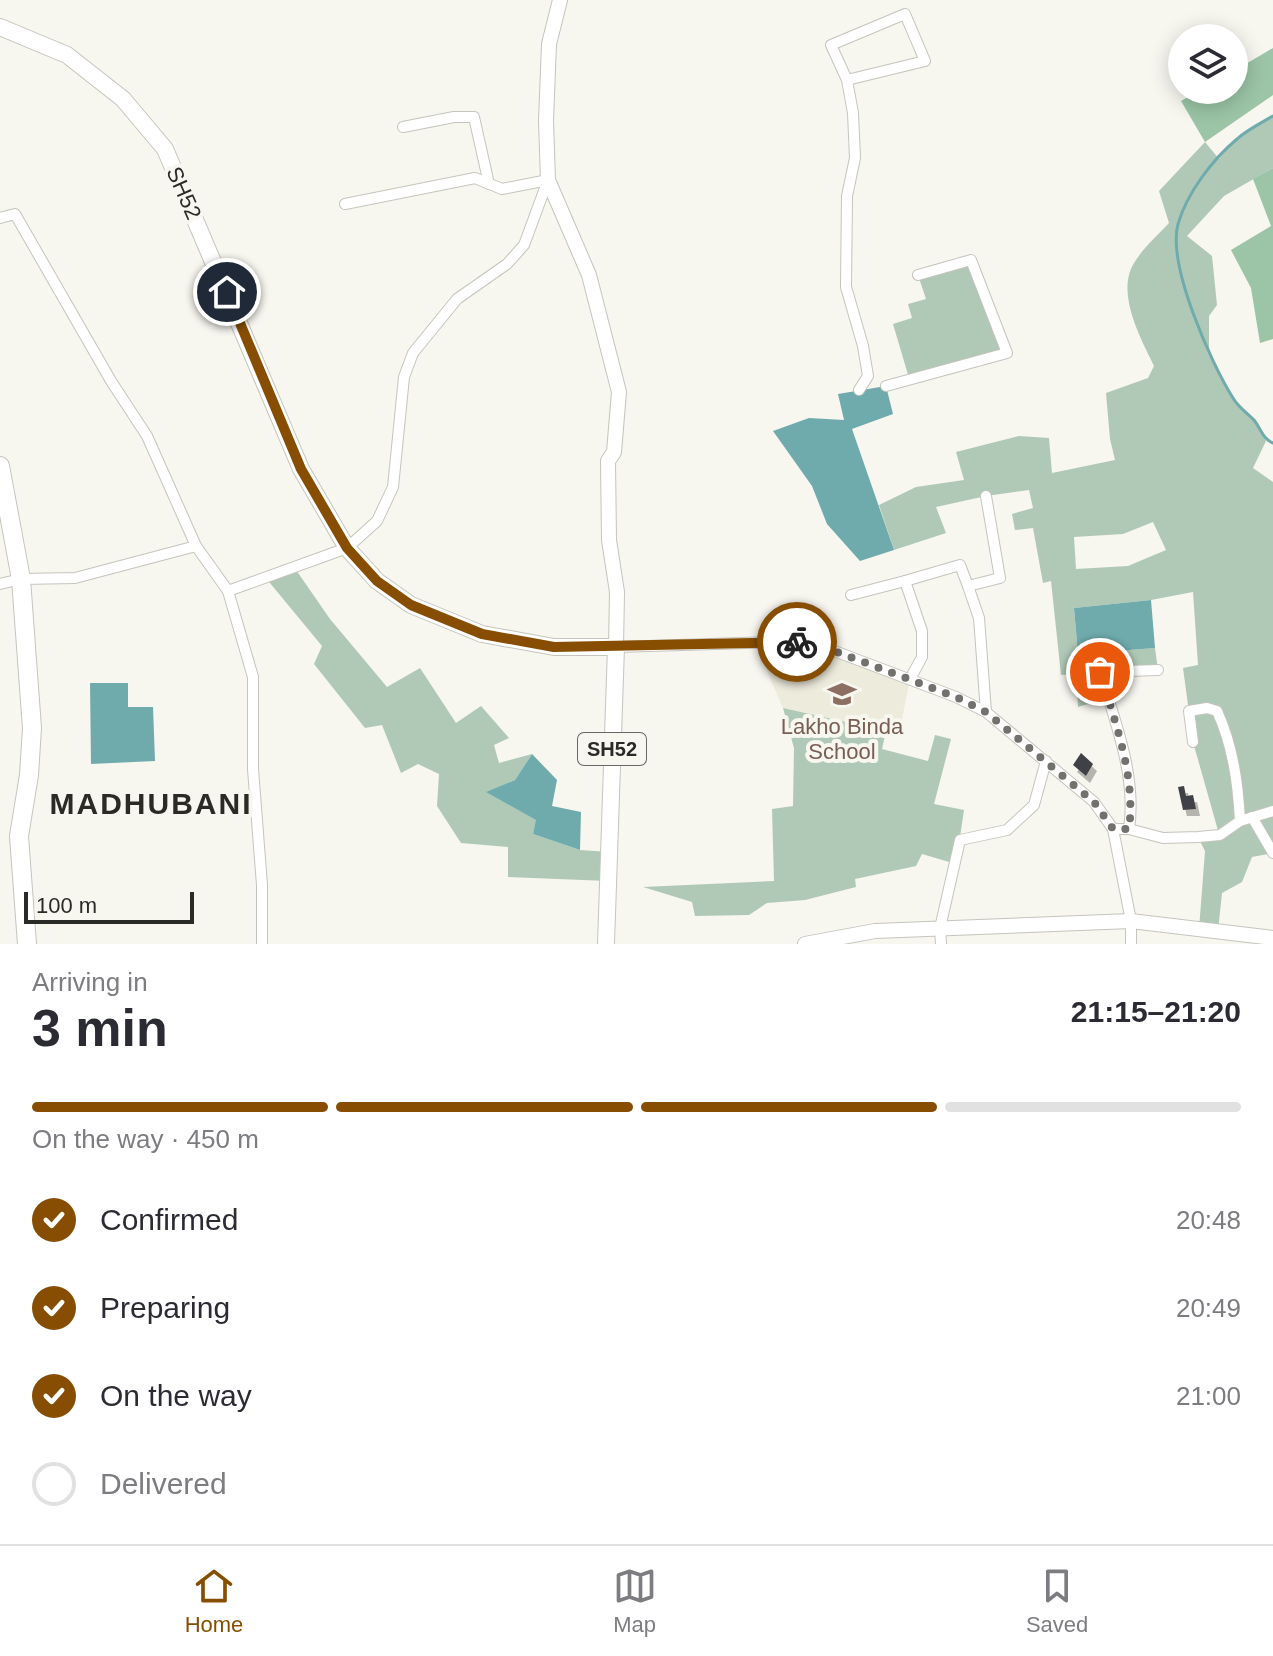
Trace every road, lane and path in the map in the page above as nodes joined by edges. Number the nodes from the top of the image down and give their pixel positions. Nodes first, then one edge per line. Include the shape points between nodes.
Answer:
1 (560, 0) edge
2 (0, 27) edge
3 (847, 80) junction
4 (403, 127) dead end
5 (548, 180) junction
6 (489, 184) junction
7 (345, 204) dead end
8 (0, 218) edge
9 (918, 275) dead end
10 (886, 386) dead end
11 (859, 390) dead end
12 (0, 466) edge
13 (986, 496) dead end
14 (196, 546) junction
15 (347, 548) junction
16 (21, 579) junction
17 (905, 581) junction
18 (0, 584) edge
19 (968, 586) junction
20 (228, 591) junction
21 (851, 595) dead end
22 (616, 647) junction
23 (1158, 670) dead end
24 (910, 679) junction
25 (986, 712) junction
26 (1193, 742) dead end
27 (1046, 761) junction
28 (1273, 811) edge
29 (1252, 817) junction
30 (1240, 821) junction
31 (1113, 829) junction
32 (1129, 829) junction
33 (1273, 853) edge
34 (1131, 921) junction
35 (940, 928) junction
36 (1273, 938) edge
37 (27, 944) edge
38 (262, 944) edge
39 (606, 944) edge
40 (805, 944) edge
41 (941, 944) edge
42 (1131, 944) edge

1 - 5 street, SH52 / SH52 via 549,44
2 - 15 main road, SH52 / SH52 via 67,55 123,99 165,149 301,469
3 - 3 street via 925,61 905,14 831,45
3 - 11 street via 855,158 847,196 846,287 868,376
4 - 6 street via 474,117
5 - 6 street via 502,189
5 - 15 street via 524,245 507,264 457,299 413,353 404,377 393,487 377,521
5 - 22 street, SH52 / SH52 via 589,275 619,392 607,472
6 - 7 street via 475,178
8 - 14 street via 15,214 147,436
9 - 10 street via 971,260 1007,353
12 - 16 highway
13 - 19 street via 1000,578
14 - 16 street via 75,578
14 - 20 street
15 - 20 street
15 - 22 main road, SH52 / SH52 via 377,581 411,605 482,634 554,647
16 - 18 street
16 - 37 highway via 32,728 19,836
17 - 19 street via 960,565
17 - 21 street
17 - 24 street via 922,631 922,657
19 - 25 street via 979,618
20 - 38 street via 253,677
22 - 24 street via 808,641
22 - 39 main road, SH52 / SH52
23 - 32 street via 1100,672 1125,765 1132,805
24 - 25 street
25 - 27 street
26 - 30 street via 1189,711 1217,711 1227,734
27 - 31 street via 1094,802
27 - 35 street via 1034,805 1025,814 1007,830 960,840
28 - 29 street
29 - 30 street
29 - 33 street
30 - 32 street via 1220,835 1198,837 1163,838
31 - 32 street
31 - 34 street
34 - 35 street
34 - 36 street
34 - 42 street
35 - 40 street via 875,931
35 - 41 street

